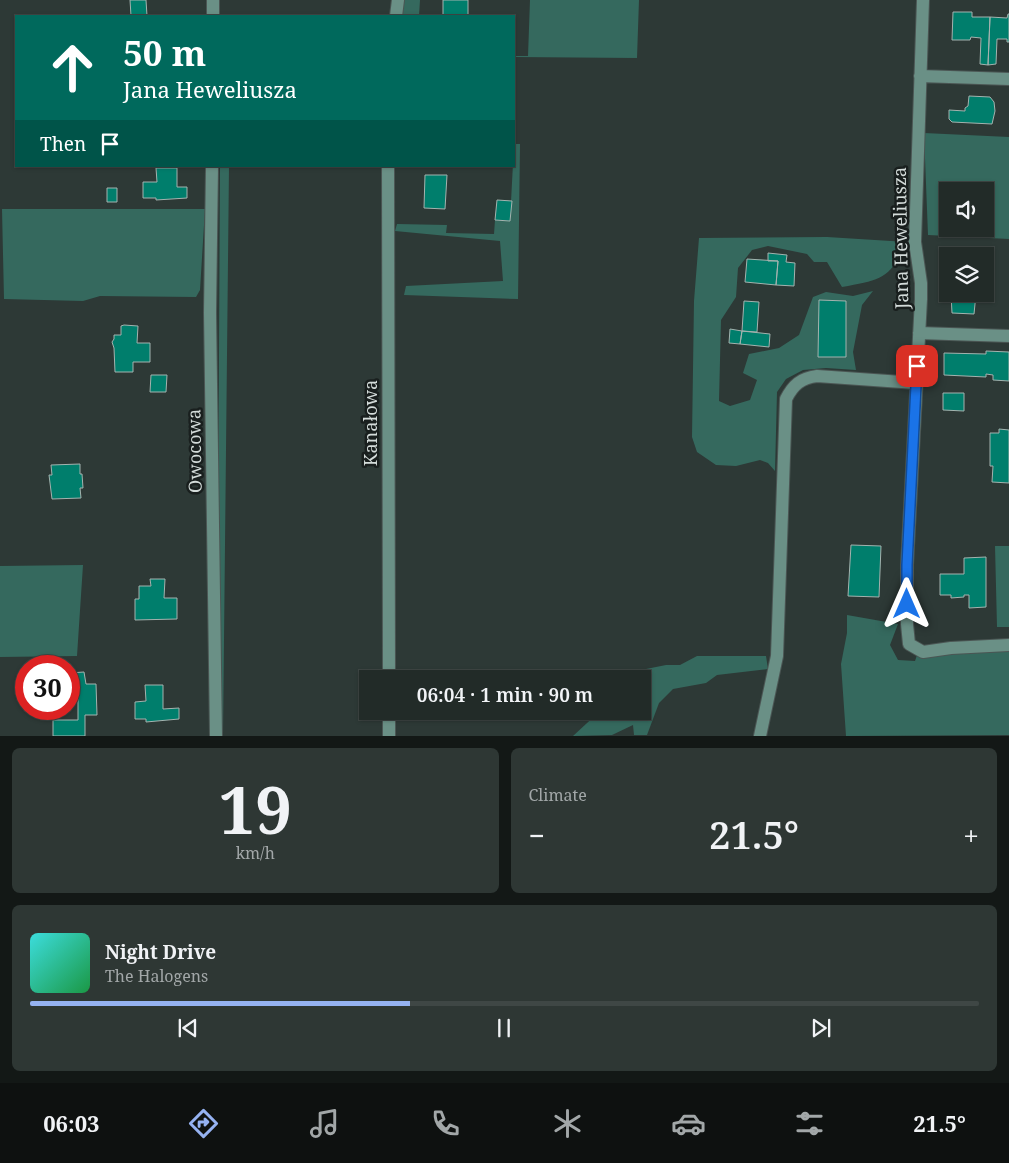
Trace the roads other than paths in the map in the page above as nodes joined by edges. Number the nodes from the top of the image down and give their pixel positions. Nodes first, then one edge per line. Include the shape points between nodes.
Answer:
1 (213, 0) edge
2 (398, 0) edge
3 (923, 0) edge
4 (213, 15) edge
5 (396, 15) edge
6 (920, 76) junction
7 (1009, 79) edge
8 (212, 167) edge
9 (388, 167) edge
10 (919, 333) junction
11 (1009, 336) edge
12 (916, 383) junction
13 (1009, 645) edge
14 (389, 670) edge
15 (389, 720) edge
16 (216, 736) edge
17 (388, 736) edge
18 (760, 736) edge

1 - 4 street
2 - 5 street
3 - 6 street, Jana Heweliusza
6 - 7 street
6 - 10 street, Jana Heweliusza via 916,242 921,283
8 - 16 street, Owocowa via 210,313
9 - 14 street, Kanałowa
10 - 11 street
10 - 12 street, Jana Heweliusza
12 - 13 street, Jana Heweliusza via 907,565 909,644 923,652
12 - 18 street via 807,377 791,389 786,398 777,656
15 - 17 street

